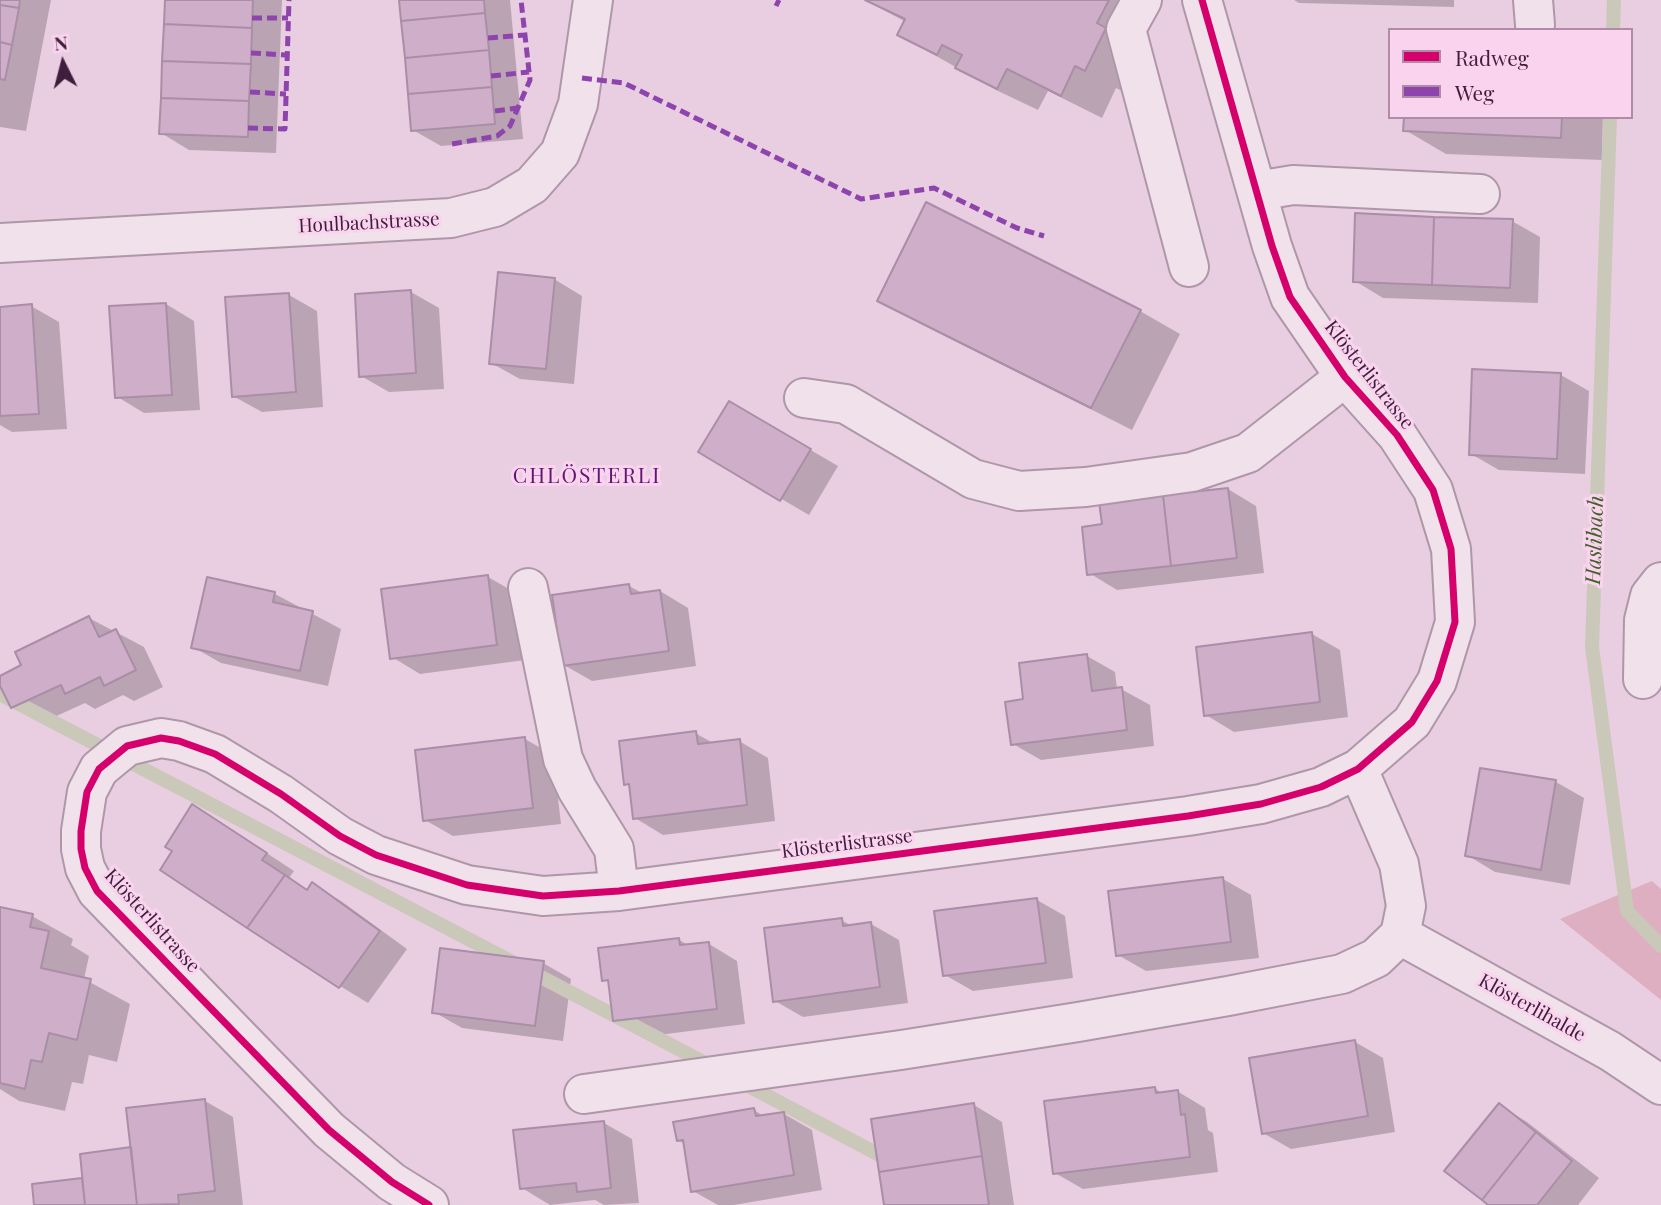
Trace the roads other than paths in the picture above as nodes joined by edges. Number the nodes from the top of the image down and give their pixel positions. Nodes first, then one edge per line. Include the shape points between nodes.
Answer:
1 (593, 0) edge
2 (1142, 0) edge
3 (1202, 0) edge
4 (1257, 191) junction
5 (1479, 194) dead end
6 (0, 243) edge
7 (1189, 267) dead end
8 (1345, 377) junction
9 (803, 398) dead end
10 (1661, 582) edge
11 (528, 588) dead end
12 (1643, 679) dead end
13 (1358, 769) junction
14 (619, 891) junction
15 (1401, 935) junction
16 (1661, 1084) edge
17 (584, 1094) dead end
18 (429, 1205) edge

1 - 6 street, Houlbachstrasse via 578,104 560,153 532,186 495,207 452,218
2 - 7 street via 1126,29
3 - 4 street, Klösterlistrasse
4 - 5 street via 1293,185
4 - 8 street, Klösterlistrasse via 1290,297
8 - 9 street via 1248,453 1192,472 1019,491 973,479 846,404
8 - 13 street, Klösterlistrasse via 1397,435 1433,490 1451,549 1455,622 1437,681 1412,722
10 - 12 street via 1650,596 1644,620
11 - 14 street via 563,759 614,849
13 - 14 street, Klösterlistrasse via 1321,787 1261,804
13 - 15 street via 1399,864 1406,906
14 - 18 street, Klösterlistrasse via 542,896 467,885 429,874 340,836 215,754 179,741 160,738 127,746 99,769 87,792 81,831 85,868 97,891 329,1130 392,1182
15 - 16 street, Klösterlihalde
15 - 17 street via 1376,958 1342,974 901,1050

